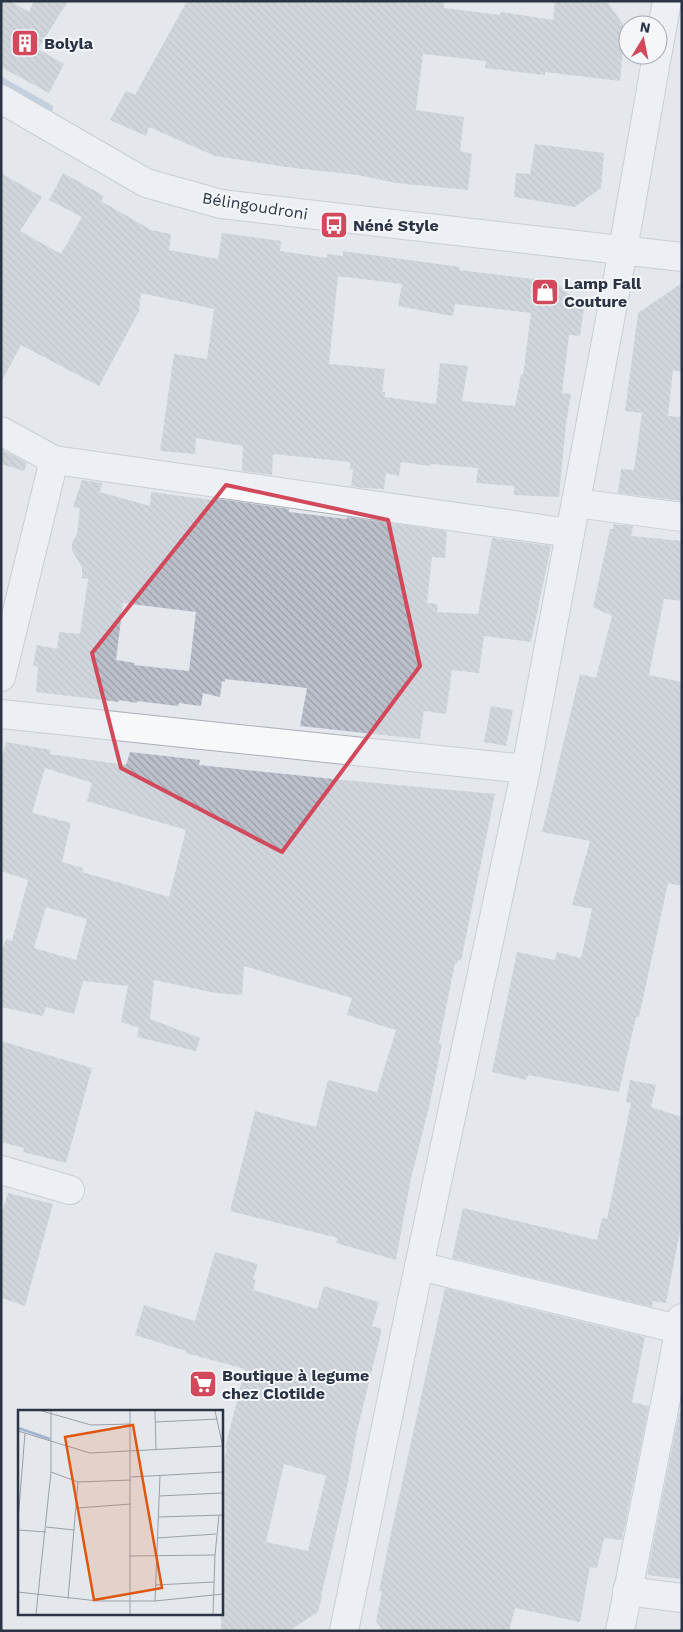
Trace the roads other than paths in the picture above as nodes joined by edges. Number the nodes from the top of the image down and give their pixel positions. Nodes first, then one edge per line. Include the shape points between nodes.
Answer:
1 (667, 1) edge
2 (664, 15) edge
3 (655, 65) edge
4 (1, 99) edge
5 (623, 250) junction
6 (682, 257) edge
7 (1, 431) edge
8 (54, 460) junction
9 (576, 502) junction
10 (682, 517) edge
11 (570, 533) junction
12 (1, 677) edge
13 (1, 714) edge
14 (526, 769) junction
15 (1, 1170) edge
16 (70, 1190) dead end
17 (419, 1266) junction
18 (681, 1326) edge
19 (627, 1591) junction
20 (682, 1598) edge
21 (344, 1631) edge
22 (620, 1631) edge

1 - 2 street
3 - 5 street
4 - 5 street, Bélingoudroni via 146,183 221,204
5 - 6 street, Bélingoudroni
5 - 9 street
7 - 8 street
8 - 11 street
8 - 12 street
9 - 10 street
9 - 11 street
11 - 14 street
13 - 14 street
14 - 17 street
15 - 16 street
17 - 18 street
17 - 21 street
18 - 19 street
19 - 20 street
19 - 22 street

